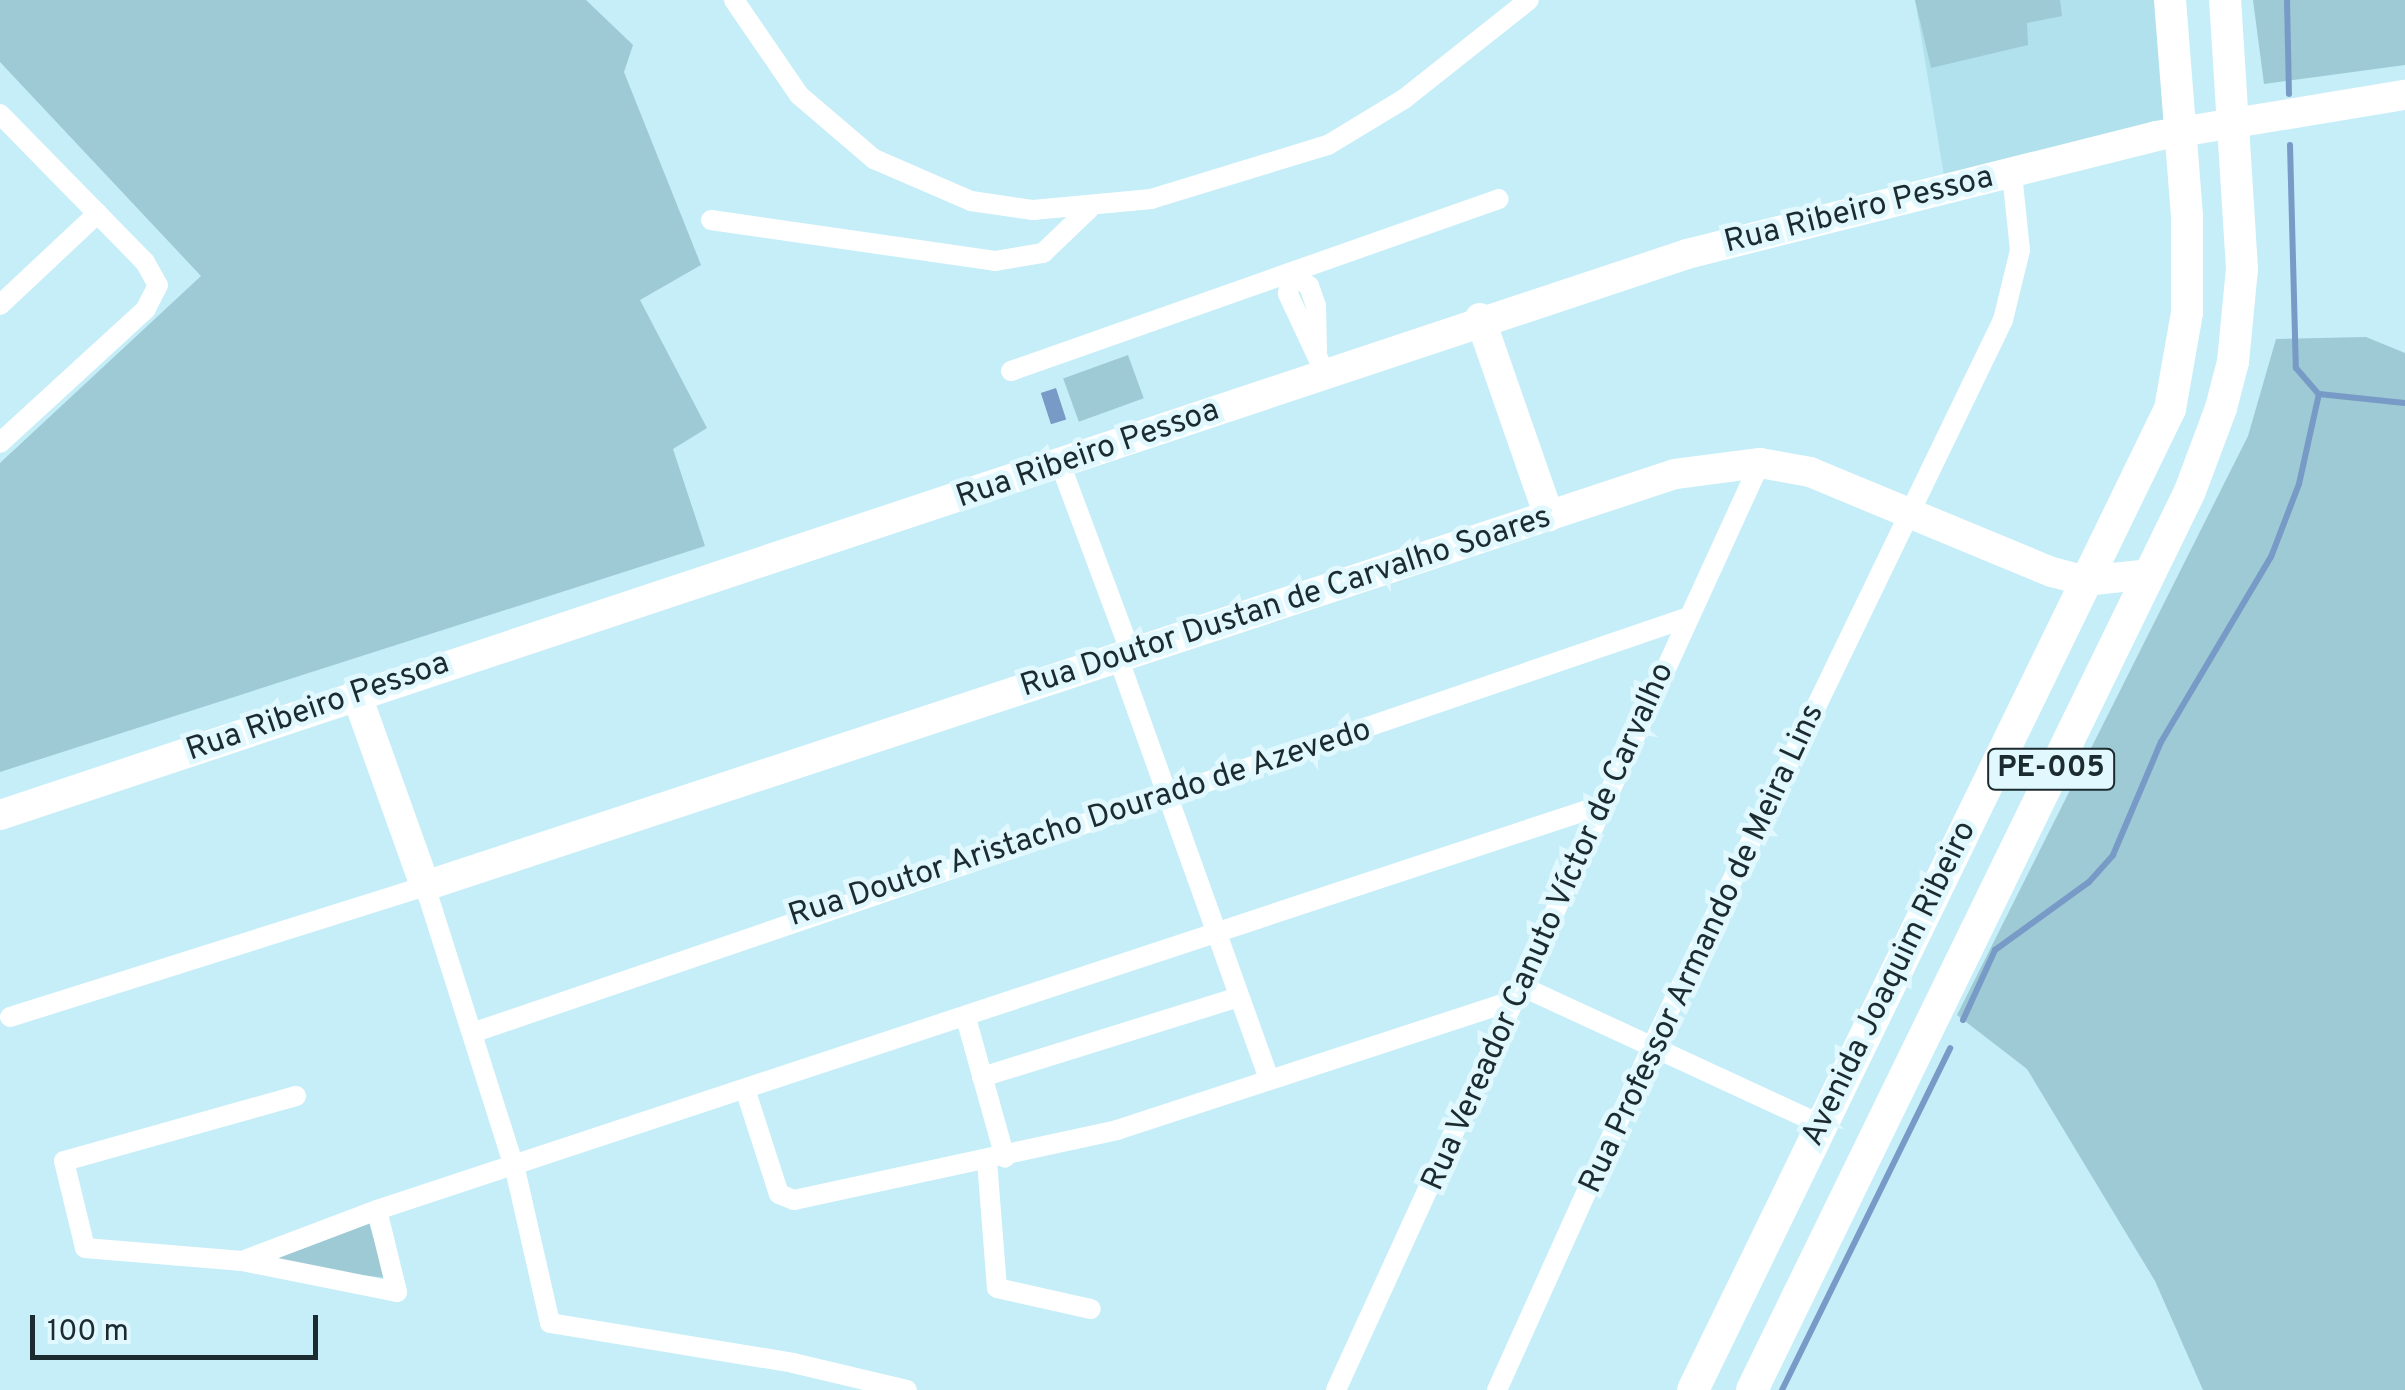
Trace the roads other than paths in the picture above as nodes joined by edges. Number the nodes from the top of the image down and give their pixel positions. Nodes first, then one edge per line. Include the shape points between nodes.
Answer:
1 (734, 0) edge
2 (1529, 0) edge
3 (2170, 0) edge
4 (2226, 0) edge
5 (2405, 95) edge
6 (0, 114) edge
7 (2236, 121) junction
8 (2185, 129) junction
9 (2012, 174) junction
10 (1499, 199) dead end
11 (1089, 210) junction
12 (98, 213) junction
13 (711, 220) dead end
14 (1292, 273) junction
15 (0, 305) edge
16 (1480, 318) junction
17 (1321, 361) junction
18 (1011, 371) dead end
19 (0, 444) edge
20 (1760, 463) junction
21 (1061, 466) junction
22 (1914, 510) junction
23 (1549, 516) junction
24 (2149, 574) junction
25 (2085, 581) junction
26 (1689, 618) junction
27 (1125, 658) junction
28 (356, 693) junction
29 (1164, 795) junction
30 (1602, 805) junction
31 (0, 816) edge
32 (425, 886) junction
33 (1217, 937) junction
34 (1516, 994) junction
35 (1239, 996) junction
36 (10, 1017) dead end
37 (966, 1018) junction
38 (472, 1032) junction
39 (1652, 1046) junction
40 (982, 1077) junction
41 (1269, 1080) junction
42 (746, 1092) junction
43 (296, 1096) dead end
44 (1822, 1124) junction
45 (996, 1160) junction
46 (515, 1170) junction
47 (378, 1210) junction
48 (242, 1261) junction
49 (1090, 1308) dead end
50 (907, 1390) edge
51 (1336, 1390) edge
52 (1498, 1390) edge
53 (1693, 1390) edge
54 (1752, 1390) edge

1 - 11 street via 799,95 874,159 971,201
2 - 11 street via 1404,99 1328,145 1204,186
3 - 8 main road, Avenida Joaquim Ribeiro / PE-005
4 - 7 main road, Avenida Joaquim Ribeiro / PE-005
5 - 7 main road, Rua Ribeiro Pessoa
6 - 12 street
7 - 8 main road, Rua Ribeiro Pessoa
7 - 24 main road, Avenida Joaquim Ribeiro / PE-005 via 2242,269 2234,362 2190,492
8 - 9 main road, Rua Ribeiro Pessoa
8 - 25 main road, Avenida Joaquim Ribeiro / PE-005 via 2187,313 2170,409
9 - 16 main road, Rua Ribeiro Pessoa via 1698,250
9 - 22 street, Rua Professor Armando de Meira Lins via 2020,250 2015,284
10 - 14 street
11 - 13 street via 1043,253 995,262
12 - 15 street
12 - 19 street via 158,285 146,309
14 - 17 street via 1288,294
14 - 18 street
16 - 17 main road, Rua Ribeiro Pessoa
16 - 23 main road
17 - 21 main road, Rua Ribeiro Pessoa
20 - 22 main road, Rua Doutor Dustan de Carvalho Soares via 1852,484
20 - 23 main road, Rua Doutor Dustan de Carvalho Soares via 1675,474
20 - 26 street, Rua Vereador Canuto Víctor de Carvalho
21 - 27 street
21 - 28 main road, Rua Ribeiro Pessoa
22 - 25 main road, Rua Doutor Dustan de Carvalho Soares
22 - 39 street, Rua Professor Armando de Meira Lins
23 - 27 main road, Rua Doutor Dustan de Carvalho Soares
24 - 25 main road, Rua Doutor Dustan de Carvalho Soares
24 - 54 main road, Avenida Joaquim Ribeiro / PE-005
25 - 44 main road, Avenida Joaquim Ribeiro / PE-005
26 - 29 street, Rua Doutor Aristacho Dourado de Azevedo
26 - 30 street, Rua Vereador Canuto Víctor de Carvalho
27 - 29 street
27 - 32 main road, Rua Doutor Dustan de Carvalho Soares
28 - 31 main road, Rua Ribeiro Pessoa
28 - 32 main road
29 - 33 street
29 - 38 street, Rua Doutor Aristacho Dourado de Azevedo
30 - 33 street
30 - 34 street, Rua Vereador Canuto Víctor de Carvalho
32 - 36 street
32 - 38 street
33 - 35 street
33 - 37 street
34 - 39 street
34 - 41 street
34 - 51 street, Rua Vereador Canuto Víctor de Carvalho
35 - 40 street
35 - 41 street
37 - 40 street
37 - 42 street
38 - 46 street
39 - 44 street
39 - 52 street, Rua Professor Armando de Meira Lins
40 - 45 street
41 - 45 street via 1117,1130
42 - 45 street via 785,1199
42 - 46 street
43 - 48 street via 64,1161 85,1248
44 - 53 main road, Avenida Joaquim Ribeiro / PE-005
45 - 49 street via 996,1288
46 - 47 street
46 - 50 street via 550,1324
47 - 48 street
47 - 48 street via 397,1292

